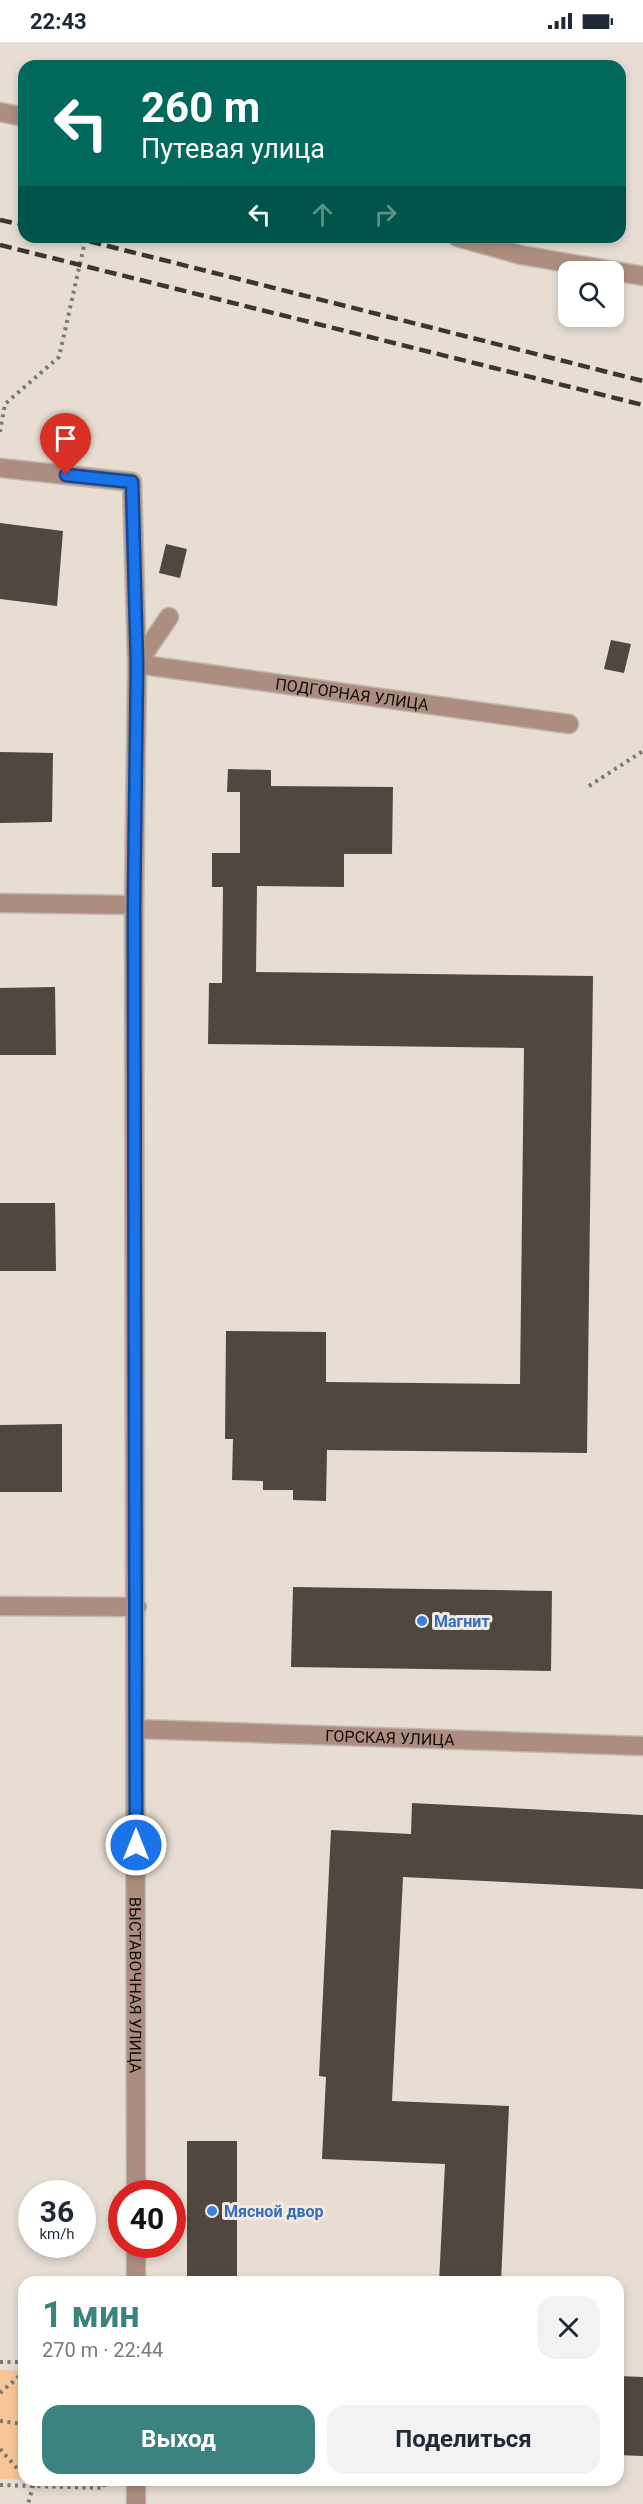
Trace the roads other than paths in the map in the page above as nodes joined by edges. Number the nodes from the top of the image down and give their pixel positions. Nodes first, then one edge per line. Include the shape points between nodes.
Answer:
1 (0, 112) edge
2 (18, 116) edge
3 (478, 243) edge
4 (643, 276) edge
5 (0, 468) edge
6 (169, 617) dead end
7 (137, 664) junction
8 (569, 724) dead end
9 (0, 903) edge
10 (134, 905) junction
11 (0, 1606) edge
12 (137, 1607) junction
13 (136, 1729) junction
14 (643, 1746) edge
15 (136, 2180) edge
16 (136, 2258) edge
17 (136, 2276) edge
18 (136, 2486) edge
19 (136, 2504) edge

1 - 2 street
3 - 4 street via 521,255
5 - 7 street, ВЫСТАВОЧНАЯ УЛИЦА via 132,482
6 - 7 street
7 - 8 street, ПОДГОРНАЯ УЛИЦА
7 - 10 street, ВЫСТАВОЧНАЯ УЛИЦА
9 - 10 street
10 - 12 street, ВЫСТАВОЧНАЯ УЛИЦА
11 - 12 street
12 - 13 street, ВЫСТАВОЧНАЯ УЛИЦА
13 - 14 street, ГОРСКАЯ УЛИЦА
13 - 15 street, ВЫСТАВОЧНАЯ УЛИЦА
16 - 17 street
18 - 19 street

